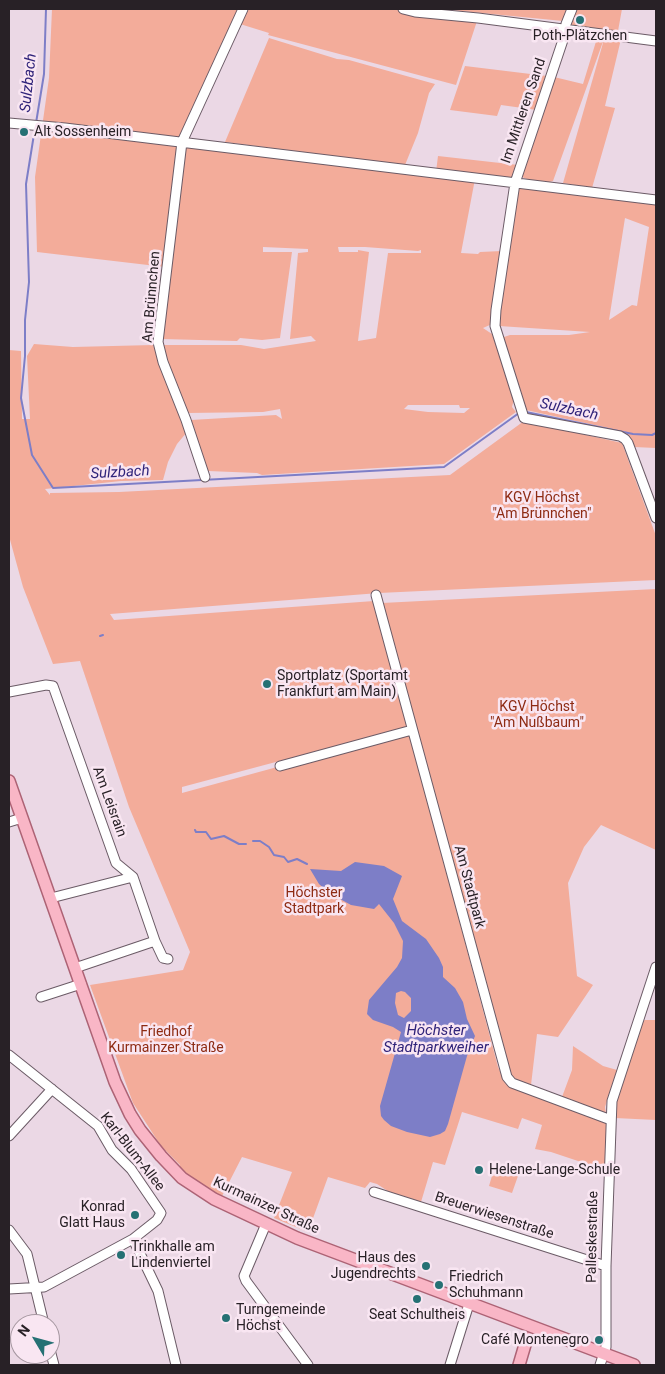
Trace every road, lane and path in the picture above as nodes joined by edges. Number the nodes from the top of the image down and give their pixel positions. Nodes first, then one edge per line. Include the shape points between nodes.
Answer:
1 (243, 9) edge
2 (403, 9) edge
3 (572, 9) edge
4 (566, 28) junction
5 (656, 41) edge
6 (9, 123) edge
7 (182, 142) junction
8 (515, 182) junction
9 (656, 200) edge
10 (205, 477) dead end
11 (656, 518) edge
12 (376, 595) dead end
13 (9, 692) edge
14 (412, 730) junction
15 (280, 766) dead end
16 (9, 781) edge
17 (22, 818) junction
18 (9, 822) edge
19 (133, 877) junction
20 (50, 898) junction
21 (155, 941) junction
22 (168, 959) dead end
23 (656, 967) edge
24 (75, 968) junction
25 (81, 984) junction
26 (41, 997) dead end
27 (9, 1055) edge
28 (52, 1090) junction
29 (611, 1120) junction
30 (9, 1136) edge
31 (374, 1192) dead end
32 (266, 1224) junction
33 (9, 1230) edge
34 (133, 1240) junction
35 (606, 1266) junction
36 (36, 1288) junction
37 (9, 1289) edge
38 (470, 1304) junction
39 (42, 1314) edge
40 (517, 1321) junction
41 (545, 1332) junction
42 (527, 1338) junction
43 (602, 1360) edge
44 (176, 1365) edge
45 (308, 1365) edge
46 (450, 1365) edge
47 (519, 1365) edge
48 (634, 1365) edge

1 - 7 street, Am Brünnchen
2 - 4 street
3 - 4 street, Im Mittleren Sand
4 - 5 street
4 - 8 street, Im Mittleren Sand
6 - 7 street
7 - 8 street
7 - 10 street, Am Brünnchen via 158,342
8 - 9 street, Im Mittleren Sand
8 - 11 street via 495,326 522,413 525,419 625,439
12 - 14 street, Am Stadtpark
13 - 19 street, Am Leisrain via 53,686 116,863
14 - 15 street
14 - 29 street, Am Stadtpark via 507,1077 512,1083
16 - 17 main road, Kurmainzer Straße
17 - 18 street
17 - 20 main road, Kurmainzer Straße
19 - 20 street
19 - 21 street, Am Leisrain
20 - 24 main road, Kurmainzer Straße
21 - 22 street, Am Leisrain via 162,958
21 - 24 street
23 - 29 street, Palleskestraße via 612,1101
24 - 25 main road, Kurmainzer Straße
25 - 26 street
25 - 32 main road, Kurmainzer Straße via 116,1082 130,1114 149,1142 182,1178 202,1192
27 - 28 street, Karl-Blum-Allee
28 - 30 street
28 - 34 street, Karl-Blum-Allee via 98,1126 112,1150 131,1169 160,1213 157,1220
29 - 35 street, Palleskestraße
31 - 35 street, Breuerwiesenstraße
32 - 38 main road, Kurmainzer Straße
32 - 45 street via 244,1276
33 - 36 street via 27,1254
34 - 36 street via 44,1287
34 - 44 street via 158,1291
35 - 43 street, Palleskestraße via 606,1346
36 - 37 street
36 - 39 street
38 - 40 main road, Kurmainzer Straße
38 - 46 street
40 - 41 main road, Kurmainzer Straße
40 - 42 main road
41 - 42 main road
41 - 43 main road, Kurmainzer Straße
42 - 47 main road
43 - 48 main road, Kurmainzer Straße

